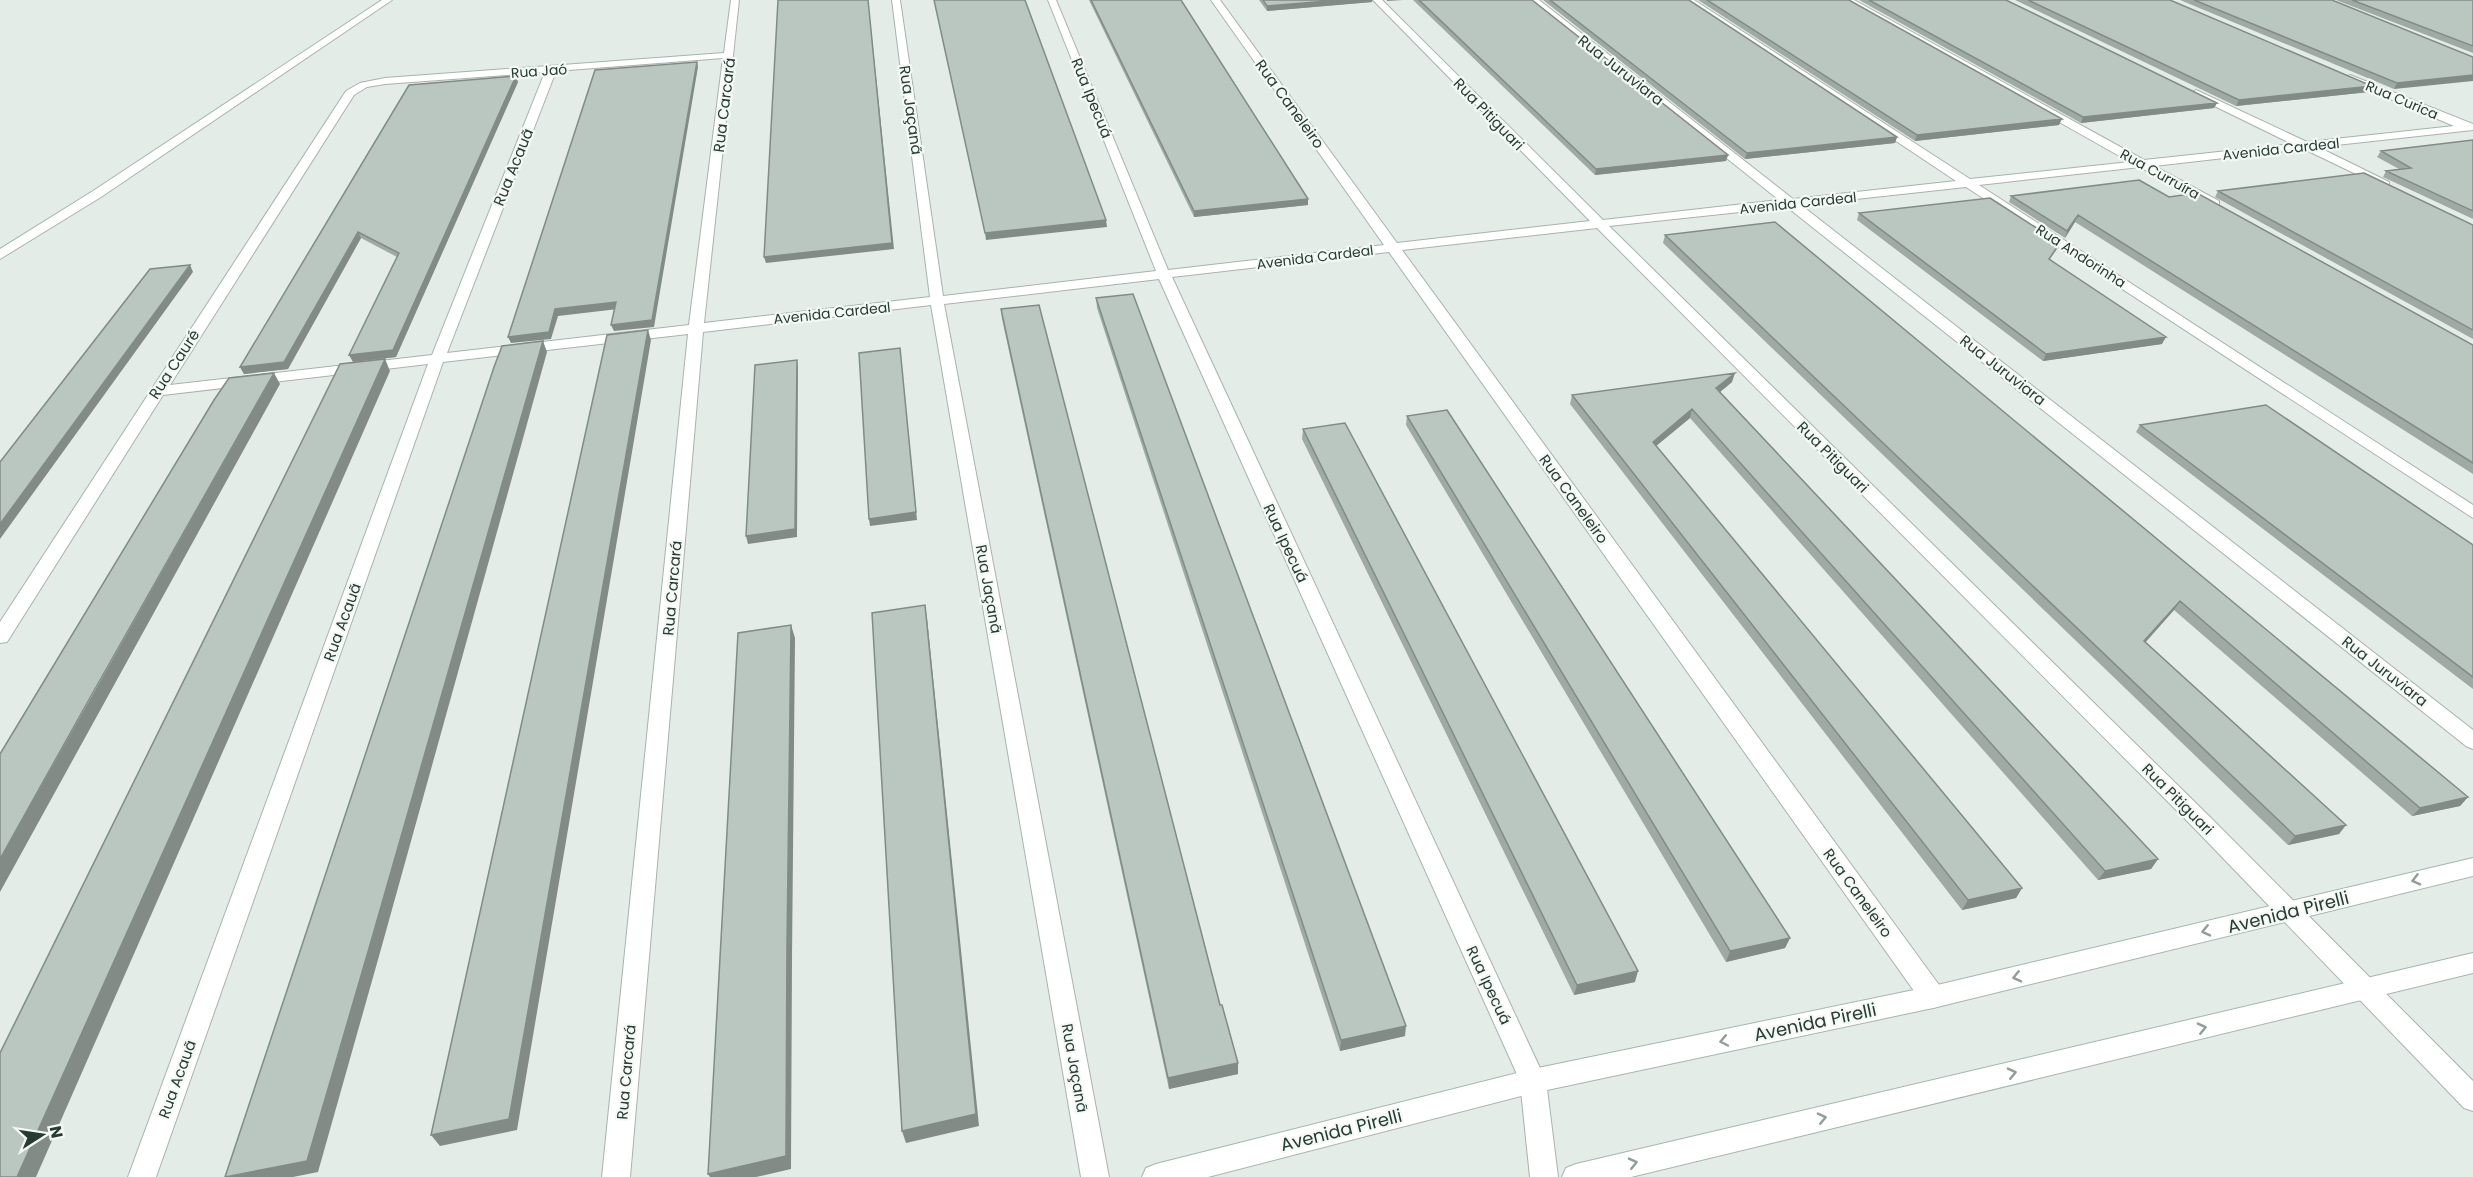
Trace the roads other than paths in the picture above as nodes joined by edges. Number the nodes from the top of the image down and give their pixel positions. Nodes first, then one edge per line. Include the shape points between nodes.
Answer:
1 (388, 0) edge
2 (735, 0) edge
3 (896, 0) edge
4 (1052, 0) edge
5 (1215, 0) edge
6 (1377, 0) edge
7 (1533, 0) edge
8 (1688, 0) edge
9 (1847, 0) edge
10 (730, 56) junction
11 (551, 70) junction
12 (2338, 73) edge
13 (2181, 86) edge
14 (350, 93) joint
15 (2471, 128) edge
16 (2307, 146) junction
17 (2140, 163) junction
18 (1971, 184) junction
19 (2400, 192) edge
20 (1793, 204) junction
21 (2224, 209) edge
22 (1597, 224) junction
23 (1392, 248) junction
24 (0, 255) edge
25 (1164, 275) junction
26 (937, 301) junction
27 (696, 328) junction
28 (438, 357) junction
29 (157, 391) junction
30 (2473, 513) edge
31 (0, 637) edge
32 (2473, 741) edge
33 (2473, 867) edge
34 (2291, 911) junction
35 (2473, 963) edge
36 (2367, 989) junction
37 (1933, 997) junction
38 (1533, 1081) junction
39 (2473, 1099) edge
40 (142, 1177) edge
41 (616, 1177) edge
42 (1095, 1177) edge
43 (1156, 1177) edge
44 (1544, 1177) edge
45 (1576, 1177) edge

1 - 24 street
2 - 10 street, Rua Carcará
3 - 26 street, Rua Jaçanã
4 - 25 street, Rua Ipecuá
5 - 23 street, Rua Caneleiro
6 - 22 street, Rua Pitiguari
7 - 20 street, Rua Juruviara
8 - 18 street, Rua Andorinha
9 - 17 street, Rua Curruíra
10 - 11 street, Rua Jaó
10 - 27 street, Rua Carcará
11 - 14 street, Rua Jaó via 385,81 364,85
11 - 28 street, Rua Acauã
12 - 15 street, Rua Curica
13 - 16 street
14 - 29 street, Rua Cauré
15 - 16 street, Avenida Cardeal
16 - 17 street, Avenida Cardeal
16 - 19 street
17 - 18 street, Avenida Cardeal
17 - 21 street, Rua Curruíra
18 - 20 street, Avenida Cardeal
18 - 30 street, Rua Andorinha
20 - 22 street, Avenida Cardeal
20 - 32 street, Rua Juruviara
22 - 23 street, Avenida Cardeal
22 - 34 street, Rua Pitiguari
23 - 25 street, Avenida Cardeal
23 - 37 street, Rua Caneleiro
25 - 26 street, Avenida Cardeal
25 - 38 street, Rua Ipecuá
26 - 27 street, Avenida Cardeal
26 - 42 street, Rua Jaçanã
27 - 28 street, Avenida Cardeal
27 - 41 street, Rua Carcará
28 - 29 street, Avenida Cardeal
28 - 40 street, Rua Acauã
29 - 31 street, Rua Cauré
33 -> 34 street, Avenida Pirelli
34 - 36 street, Rua Pitiguari
34 -> 37 street, Avenida Pirelli
35 - 36 street
36 - 39 street, Rua Pitiguari
45 -> 36 street
37 -> 38 street, Avenida Pirelli
38 - 43 street, Avenida Pirelli
38 - 44 street, Rua Ipecuá

